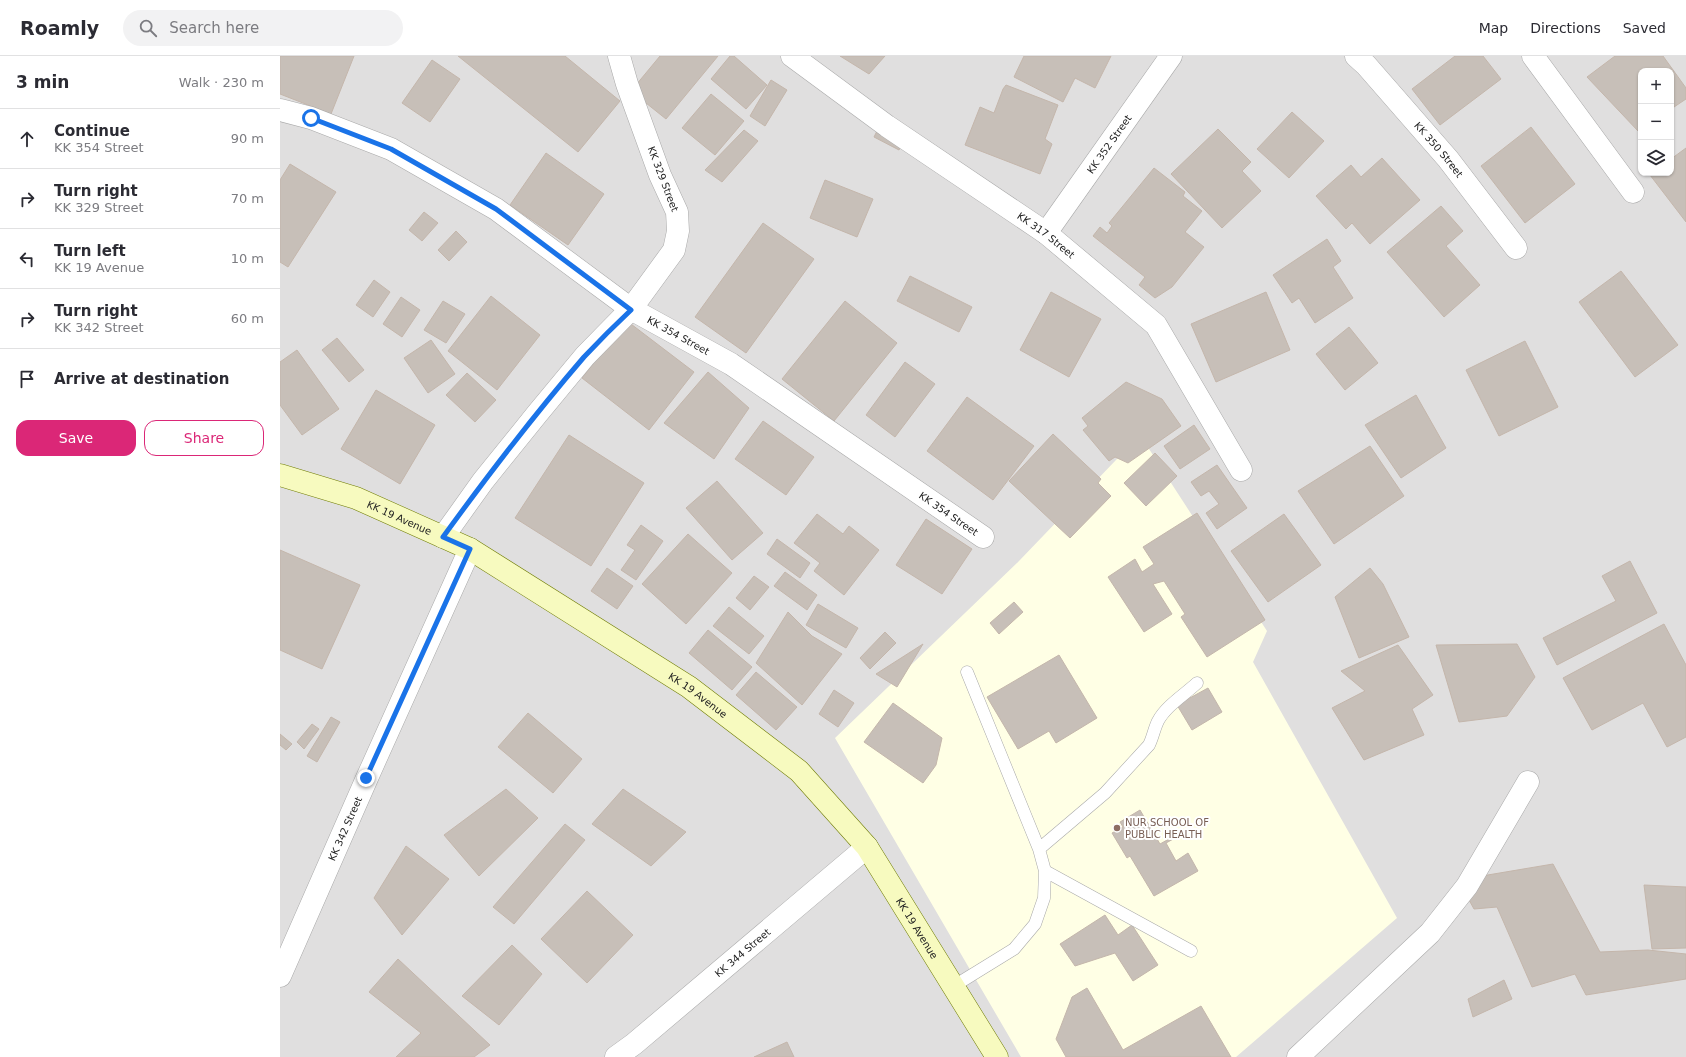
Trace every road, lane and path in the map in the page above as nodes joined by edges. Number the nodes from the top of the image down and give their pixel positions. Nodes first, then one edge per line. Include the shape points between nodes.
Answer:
1 (620, 56) edge
2 (792, 56) edge
3 (1171, 56) edge
4 (1356, 56) edge
5 (1533, 56) edge
6 (280, 110) edge
7 (1633, 192) dead end
8 (1046, 233) junction
9 (1516, 248) dead end
10 (631, 310) junction
11 (1241, 470) dead end
12 (280, 475) edge
13 (443, 537) junction
14 (982, 537) dead end
15 (470, 549) junction
16 (967, 672) dead end
17 (1197, 683) dead end
18 (1528, 782) dead end
19 (867, 847) junction
20 (1039, 849) junction
21 (1045, 871) junction
22 (1191, 951) dead end
23 (280, 976) edge
24 (954, 986) junction
25 (616, 1057) edge
26 (997, 1057) edge
27 (1298, 1057) edge

1 - 10 street, KK 329 Street via 629,91 676,212 678,231 674,250
2 - 8 street, KK 317 Street via 887,126
3 - 8 street, KK 352 Street
4 - 9 street, KK 350 Street via 1448,159
5 - 7 street
6 - 10 street, KK 354 Street via 311,118 391,149 496,209
8 - 11 street, KK 317 Street via 1156,325
10 - 13 street, KK 329 Street via 585,356 484,481
10 - 14 street, KK 354 Street via 731,364
12 - 13 street, KK 19 Avenue via 356,498
13 - 15 street, KK 19 Avenue
15 - 19 street, KK 19 Avenue via 689,687 799,771
15 - 23 street, KK 342 Street
16 - 20 lane
17 - 20 lane via 1163,713 1149,745 1105,793
18 - 27 street via 1467,886 1430,933
19 - 24 street, KK 19 Avenue
19 - 25 street, KK 344 Street
20 - 21 lane
21 - 22 lane
21 - 24 lane via 1044,898 1035,924 1014,950
24 - 26 street, KK 19 Avenue

